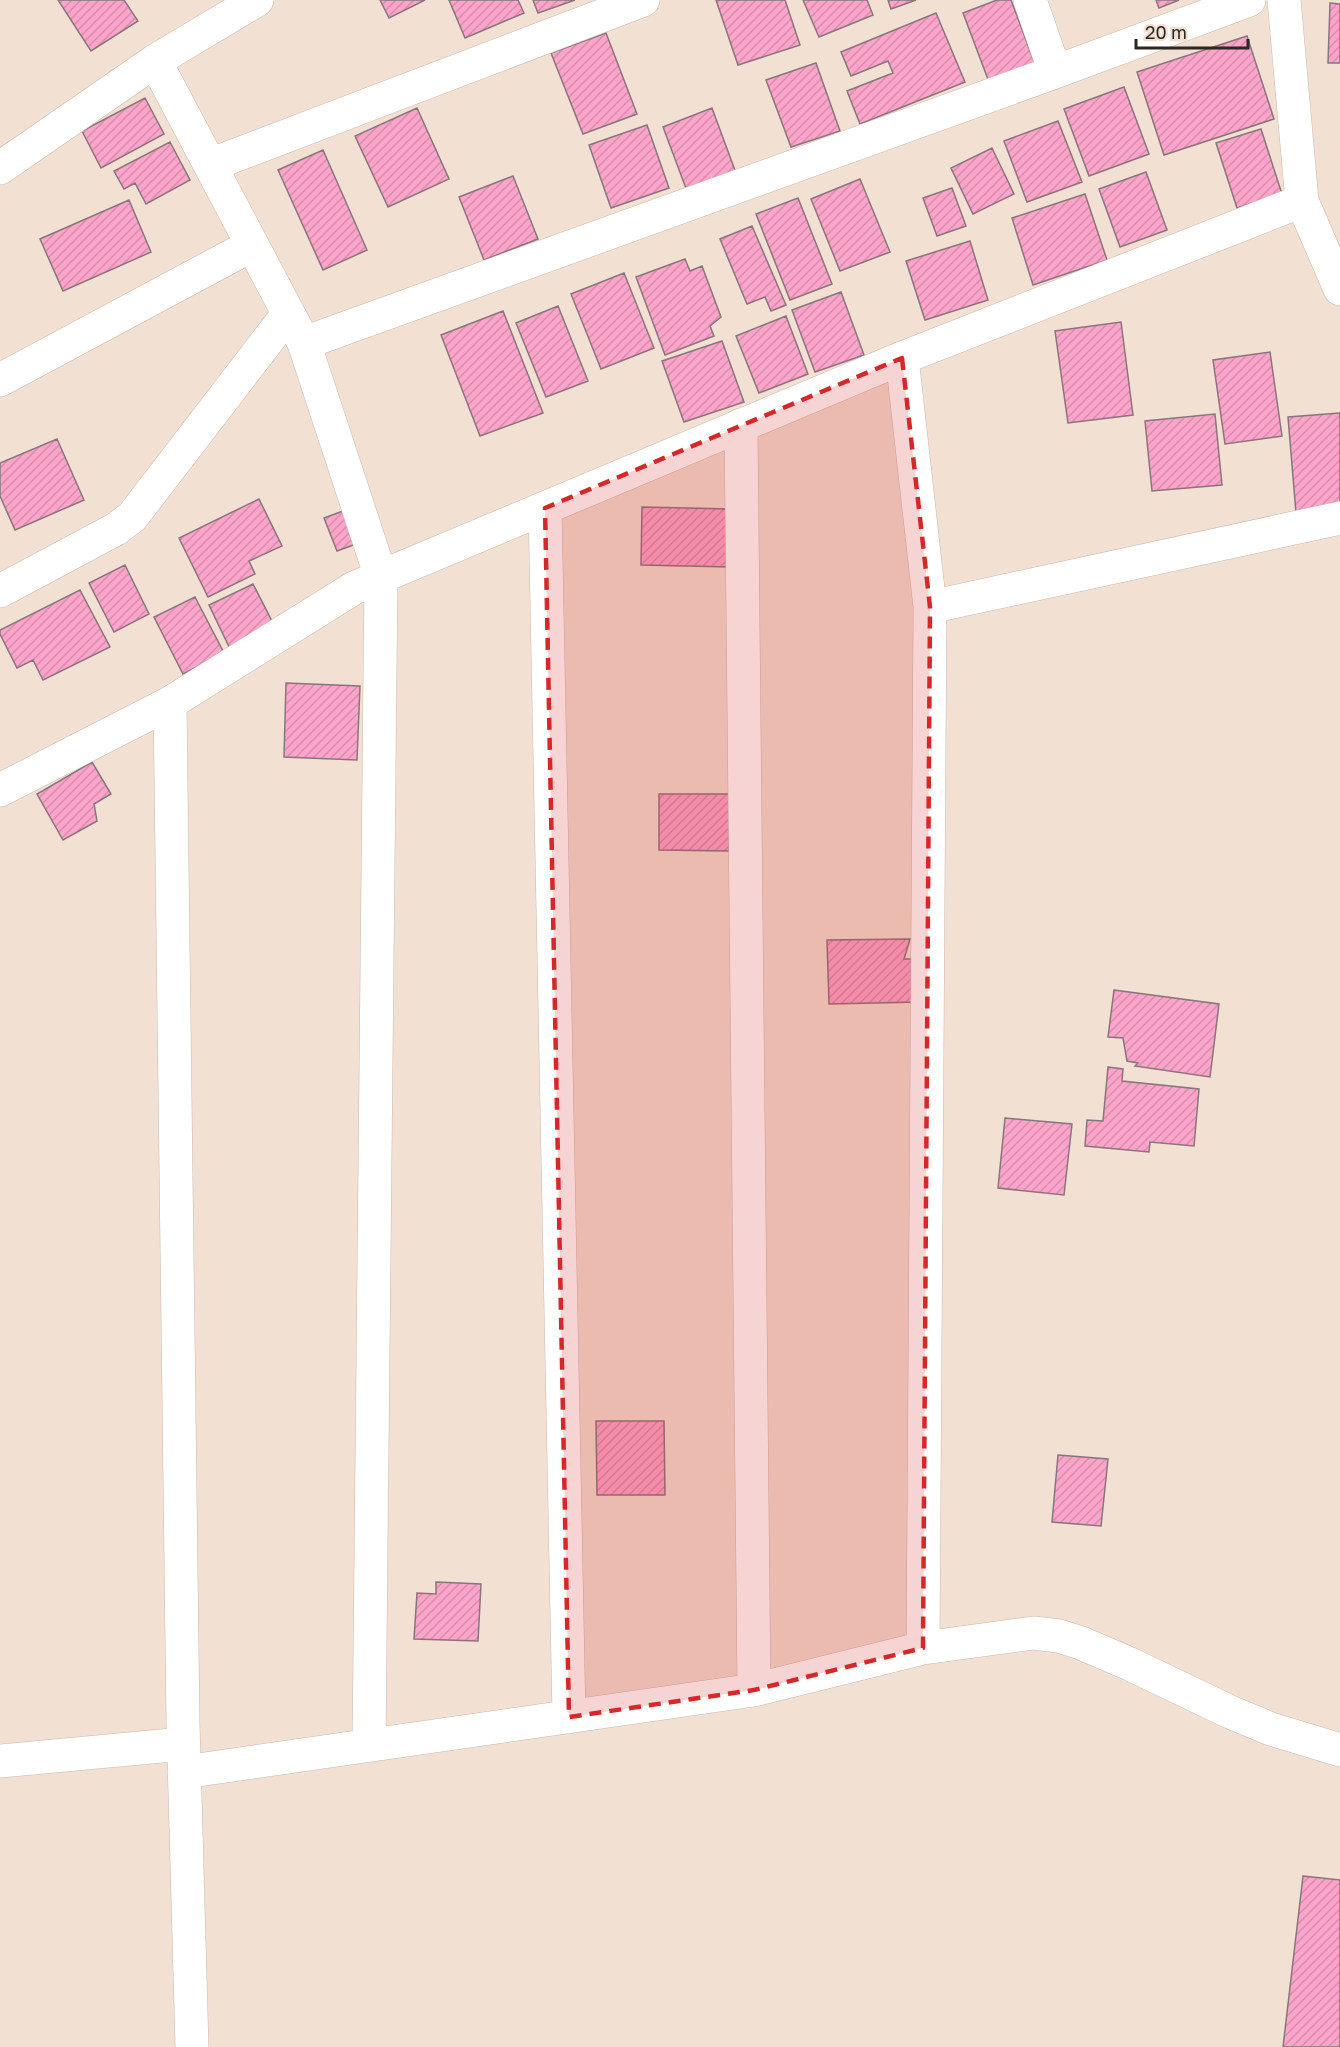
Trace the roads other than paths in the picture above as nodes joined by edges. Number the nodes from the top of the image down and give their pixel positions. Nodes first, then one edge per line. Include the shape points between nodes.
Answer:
1 (257, 0) edge
2 (643, 0) edge
3 (1030, 0) edge
4 (1249, 0) edge
5 (1284, 0) edge
6 (155, 61) junction
7 (1055, 72) junction
8 (210, 165) junction
9 (0, 168) edge
10 (1302, 201) junction
11 (252, 245) junction
12 (1340, 289) edge
13 (288, 314) junction
14 (304, 343) junction
15 (902, 358) junction
16 (0, 380) edge
17 (741, 425) junction
18 (545, 508) junction
19 (1340, 518) edge
20 (381, 577) junction
21 (0, 591) edge
22 (930, 607) junction
23 (170, 703) junction
24 (0, 790) edge
25 (922, 1648) junction
26 (754, 1690) junction
27 (569, 1717) junction
28 (369, 1745) junction
29 (1340, 1750) edge
30 (184, 1758) junction
31 (0, 1761) edge
32 (192, 2047) edge

1 - 6 street
2 - 8 street
3 - 7 street
4 - 7 street
5 - 10 street
6 - 8 street
6 - 9 street
7 - 14 street
8 - 11 street
10 - 12 street
10 - 15 street
11 - 13 street
11 - 16 street
13 - 14 street
13 - 21 street via 132,517
14 - 20 street
15 - 17 street
15 - 22 street
17 - 18 street
17 - 26 street
18 - 20 street
18 - 27 street
19 - 22 street
20 - 23 street via 354,588
20 - 28 street
22 - 25 street
23 - 24 street
23 - 30 street
25 - 26 street
25 - 29 street via 1034,1633 1059,1636 1081,1642 1271,1729
26 - 27 street
27 - 28 street
28 - 30 street
30 - 31 street
30 - 32 street

